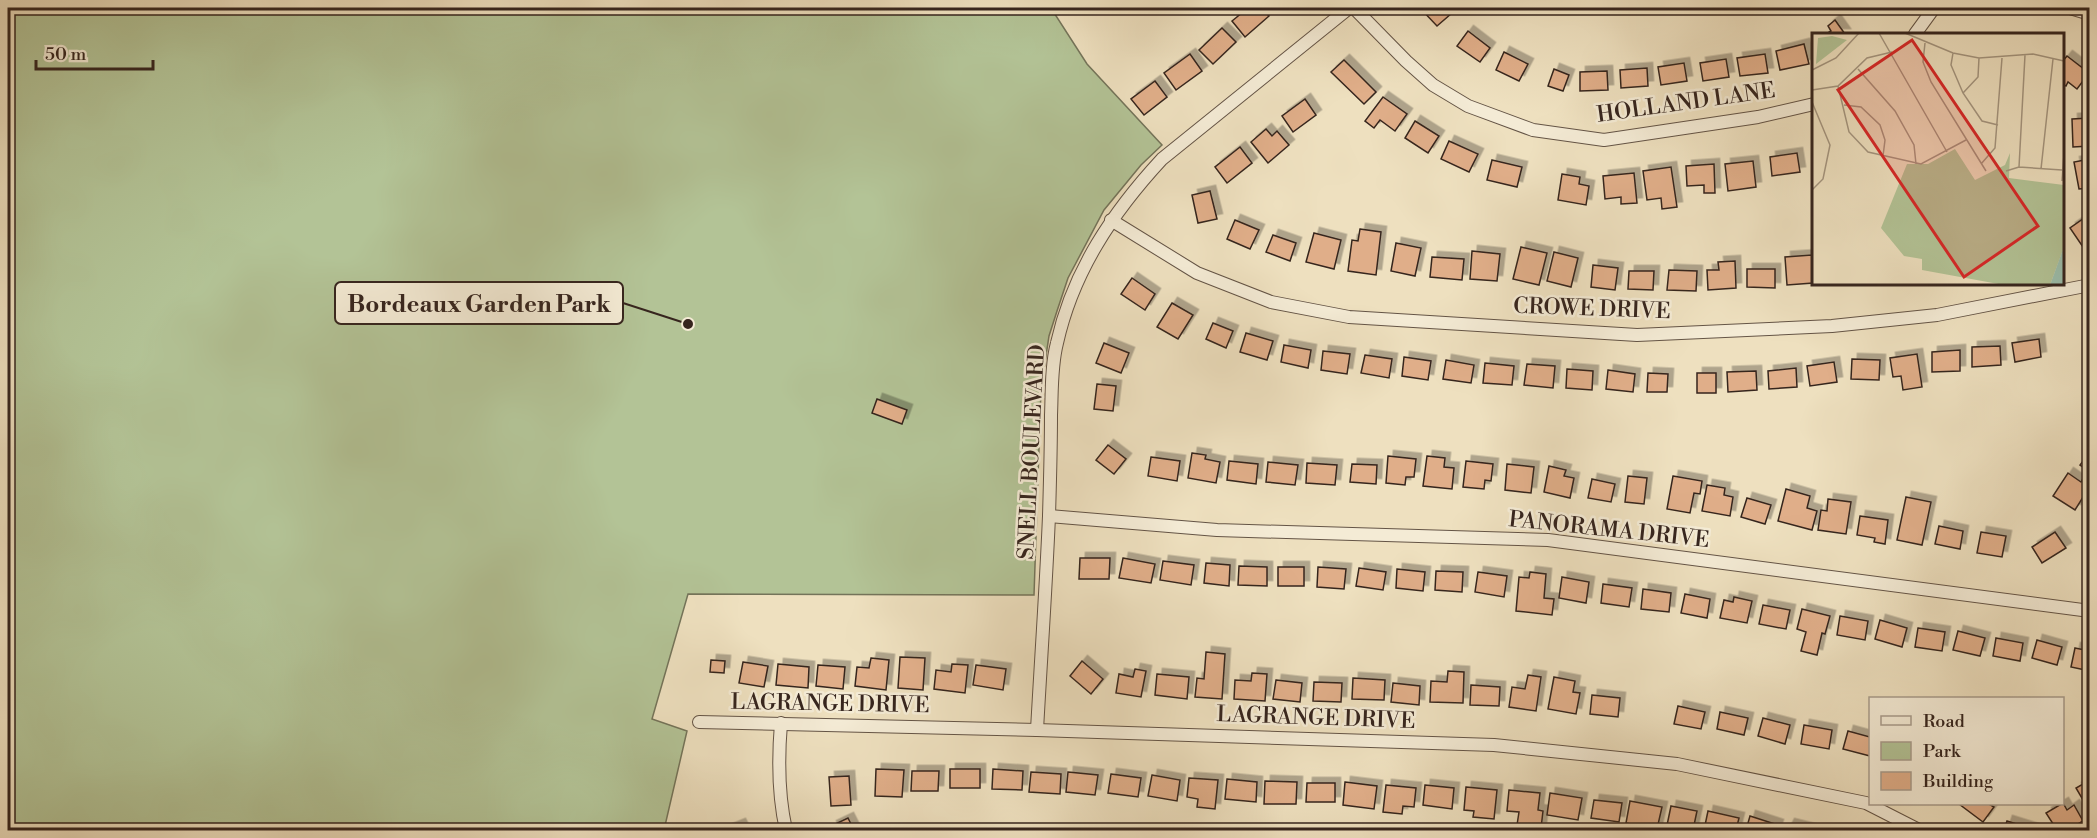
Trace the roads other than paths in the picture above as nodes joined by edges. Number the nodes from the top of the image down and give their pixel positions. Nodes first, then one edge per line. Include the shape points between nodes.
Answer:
1 (1349, 8) edge
2 (1354, 8) edge
3 (1934, 8) edge
4 (2070, 8) edge
5 (2090, 14) edge
6 (1917, 33) edge
7 (1812, 104) edge
8 (1111, 220) junction
9 (2090, 285) edge
10 (1049, 516) junction
11 (2090, 611) edge
12 (699, 722) dead end
13 (781, 723) junction
14 (1037, 730) junction
15 (1869, 805) edge
16 (1870, 805) edge
17 (786, 831) edge
18 (1919, 831) edge

1 - 8 street, SNELL BOULEVARD via 1162,159
2 - 7 street, HOLLAND LANE via 1433,85 1468,105 1533,130 1604,140 1758,117
3 - 6 street
4 - 5 street
8 - 9 street, CROWE DRIVE via 1197,273 1271,302 1349,317 1636,336 1832,326 1937,315
8 - 10 street, SNELL BOULEVARD via 1076,284 1056,344
10 - 11 street, PANORAMA DRIVE via 1217,530 1548,540
10 - 14 street, SNELL BOULEVARD
12 - 13 street, LAGRANGE DRIVE
13 - 14 street, LAGRANGE DRIVE
13 - 17 street via 778,762
14 - 15 street, LAGRANGE DRIVE via 1494,745 1677,764
16 - 18 street, LAGRANGE DRIVE

